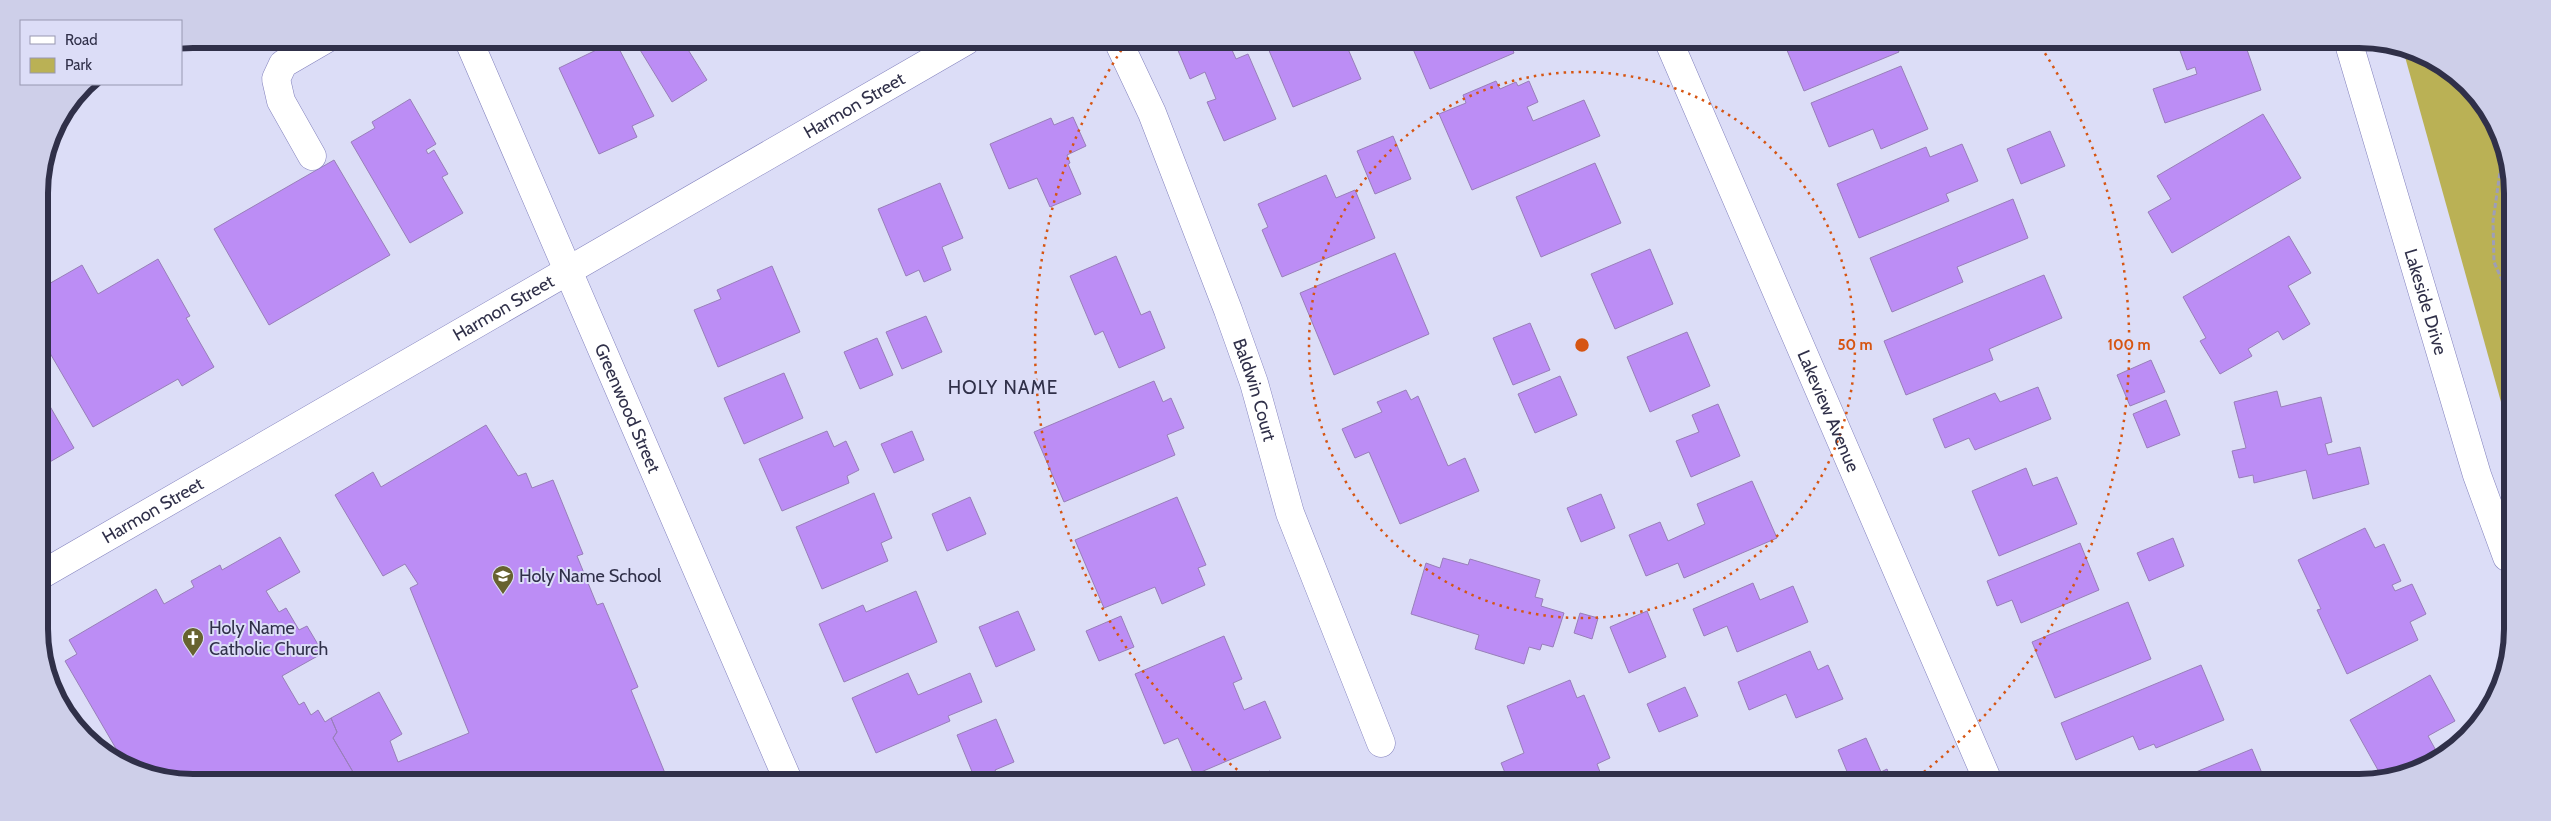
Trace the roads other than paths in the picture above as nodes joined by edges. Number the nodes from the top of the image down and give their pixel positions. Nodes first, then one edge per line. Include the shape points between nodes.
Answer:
1 (311, 48) edge
2 (472, 48) edge
3 (954, 48) edge
4 (1121, 48) edge
5 (1672, 48) edge
6 (2350, 48) edge
7 (312, 156) dead end
8 (567, 271) junction
9 (2504, 546) edge
10 (48, 571) edge
11 (1381, 743) dead end
12 (1985, 773) edge
13 (785, 774) edge

1 - 7 street via 283,64 276,79 281,101
2 - 8 street, Greenwood Street
3 - 8 street, Harmon Street
4 - 11 street, Baldwin Court via 1152,114 1228,310 1254,383 1290,513
5 - 12 street, Lakeview Avenue
6 - 9 street, Lakeside Drive via 2477,475
8 - 10 street, Harmon Street
8 - 13 street, Greenwood Street

